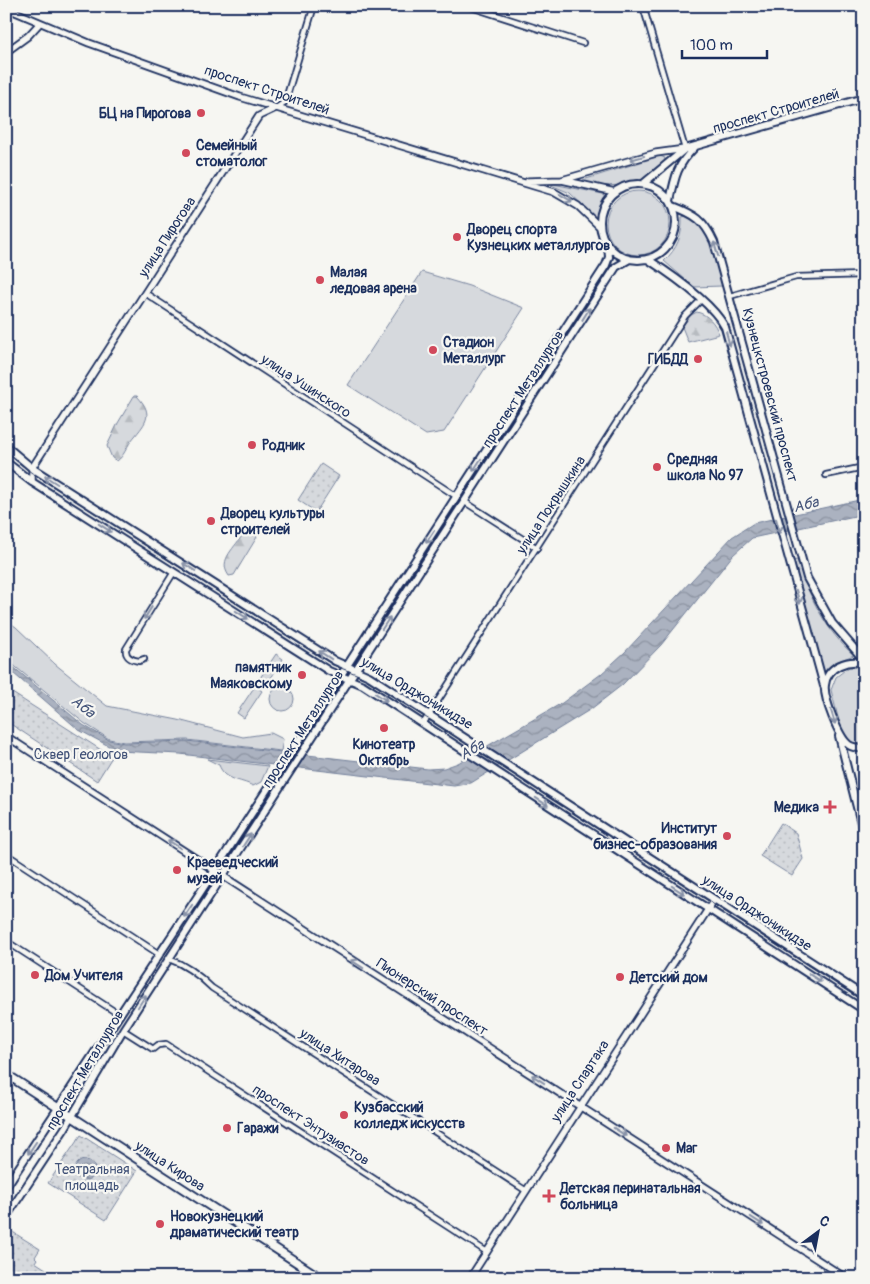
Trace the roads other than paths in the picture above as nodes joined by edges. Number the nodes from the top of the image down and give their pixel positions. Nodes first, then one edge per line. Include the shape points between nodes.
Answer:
1 (314, 6) edge
2 (468, 6) edge
3 (643, 6) edge
4 (6, 8) edge
5 (39, 24) junction
6 (583, 43) dead end
7 (6, 52) edge
8 (864, 98) edge
9 (276, 108) junction
10 (695, 147) junction
11 (685, 149) junction
12 (562, 180) junction
13 (525, 181) junction
14 (643, 184) junction
15 (615, 192) junction
16 (672, 203) junction
17 (600, 227) junction
18 (608, 246) junction
19 (628, 260) junction
20 (649, 260) junction
21 (864, 275) edge
22 (145, 294) junction
23 (730, 296) junction
24 (701, 300) junction
25 (6, 446) edge
26 (6, 462) edge
27 (864, 467) edge
28 (32, 468) junction
29 (826, 475) dead end
30 (32, 482) junction
31 (456, 496) junction
32 (465, 502) junction
33 (537, 548) junction
34 (174, 572) junction
35 (144, 659) dead end
36 (864, 662) edge
37 (346, 666) junction
38 (356, 669) junction
39 (340, 675) junction
40 (350, 678) junction
41 (824, 686) junction
42 (429, 714) junction
43 (423, 724) junction
44 (839, 734) junction
45 (6, 736) edge
46 (864, 749) edge
47 (864, 835) edge
48 (6, 854) edge
49 (220, 871) junction
50 (714, 900) junction
51 (708, 910) junction
52 (6, 941) edge
53 (159, 954) junction
54 (169, 959) junction
55 (864, 996) edge
56 (864, 1010) edge
57 (120, 1015) junction
58 (123, 1030) junction
59 (6, 1074) edge
60 (579, 1106) junction
61 (58, 1109) junction
62 (71, 1117) junction
63 (6, 1188) edge
64 (525, 1190) junction
65 (6, 1218) edge
66 (486, 1252) junction
67 (321, 1278) edge
68 (470, 1278) edge
69 (846, 1278) edge

1 - 9 street, улица Пирогова via 285,102
2 - 6 street
3 - 11 street
4 - 5 street, проспект Строителей
5 - 7 street
5 - 9 street, проспект Строителей
8 - 10 main road, проспект Строителей
9 - 13 street, проспект Строителей
9 - 22 street, улица Пирогова via 259,116
10 - 11 main road, проспект Строителей
10 - 16 main road via 676,171
11 -> 12 street via 656,152
11 - 14 main road
12 - 13 street
12 - 15 street
13 -> 17 street via 566,198
14 - 15 main road via 623,187
14 - 16 main road via 654,187
15 - 17 main road via 606,201
16 - 20 main road via 677,219 676,232 661,254
23 -> 16 main road, Кузнецкстроевский проспект via 708,229 700,219
17 - 18 main road
18 - 19 main road
18 -> 31 main road, проспект Металлургов via 606,265
19 - 20 main road
32 -> 19 main road, проспект Металлургов via 616,267
20 - 24 main road, Кузнецкстроевский проспект
21 - 23 street via 796,277
22 - 28 street, улица Пирогова
22 - 31 street, улица Ушинского
23 - 36 main road, Кузнецкстроевский проспект via 807,578 841,636
24 - 33 street, улица Покрышкина via 685,316
24 -> 41 main road, Кузнецкстроевский проспект via 725,328
25 - 28 main road, улица Орджоникидзе
26 - 30 main road, улица Орджоникидзе
27 - 29 street
28 - 30 street
37 -> 28 main road, улица Орджоникидзе
30 -> 34 main road, улица Орджоникидзе
31 -> 37 main road, проспект Металлургов
32 - 33 street
38 -> 32 main road, проспект Металлургов
33 - 42 street, улица Покрышкина
34 -> 35 street via 126,648 127,656 133,660
34 -> 39 main road, улица Орджоникидзе
36 - 41 main road via 848,662 839,666
37 - 38 main road, улица Орджоникидзе
37 - 39 main road, проспект Металлургов
38 - 40 main road, проспект Металлургов
38 - 42 main road, улица Орджоникидзе
39 - 40 main road, улица Орджоникидзе
39 - 49 main road, проспект Металлургов
40 -> 43 main road, улица Орджоникидзе
49 -> 40 main road, проспект Металлургов via 286,779
41 -> 44 main road, Кузнецкстроевский проспект
42 - 43 street, улица Покрышкина
42 - 50 main road, улица Орджоникидзе
43 -> 51 main road, улица Орджоникидзе
44 - 46 main road via 849,745
44 - 47 main road
49 -> 45 street, Пионерский проспект
48 - 53 street
49 -> 53 main road, проспект Металлургов
49 - 54 main road, проспект Металлургов
60 -> 49 street, Пионерский проспект
50 - 51 street, улица Спартака
50 - 55 main road, улица Орджоникидзе
51 -> 56 main road, улица Орджоникидзе
51 - 60 street, улица Спартака
52 - 57 street
53 - 57 main road, проспект Металлургов
58 -> 54 main road, проспект Металлургов
54 - 64 street, улица Хитарова via 200,976 212,988
57 - 61 main road, проспект Металлургов
58 - 62 main road, проспект Металлургов
58 - 66 street, проспект Энтузиастов via 154,1050 158,1044 166,1044
59 - 61 main road, улица Кирова
60 - 64 street, улица Спартака
60 -> 69 street, Пионерский проспект
61 - 62 main road, улица Кирова
61 -> 63 main road, проспект Металлургов
62 - 65 main road, проспект Металлургов
62 - 67 main road, улица Кирова
64 - 66 street, улица Спартака
66 - 68 street, улица Спартака

